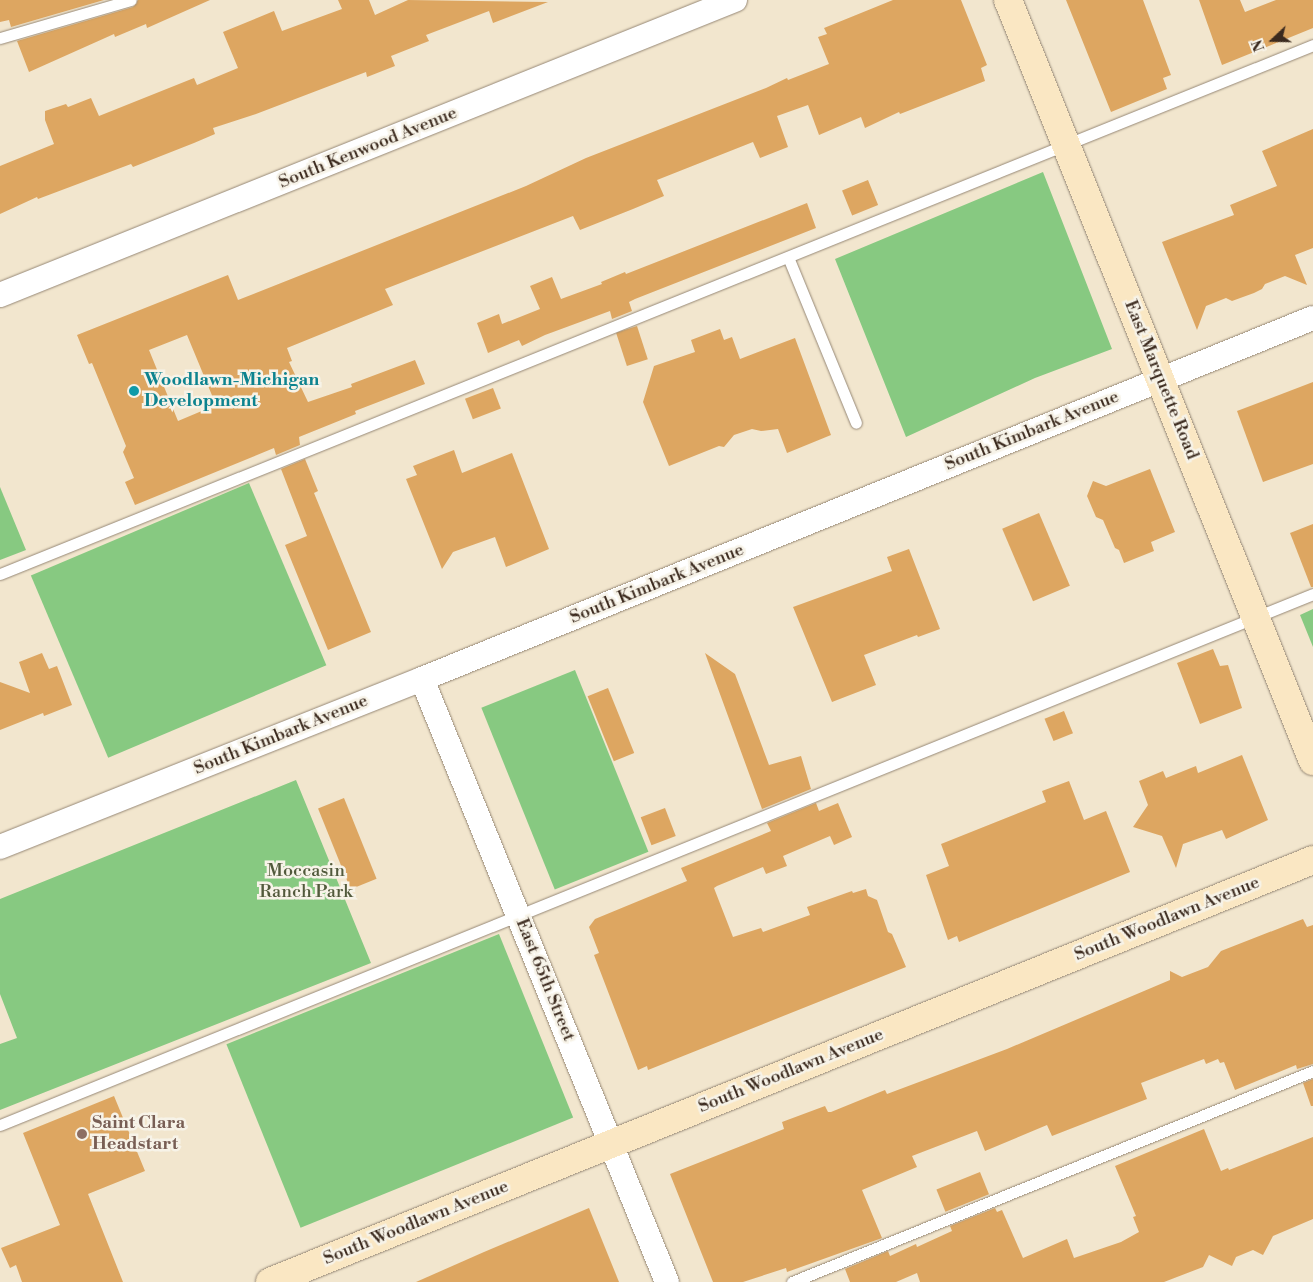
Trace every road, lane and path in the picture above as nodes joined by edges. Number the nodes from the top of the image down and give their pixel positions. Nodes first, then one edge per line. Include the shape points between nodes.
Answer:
1 (131, 0) edge
2 (735, 0) edge
3 (1008, 0) edge
4 (0, 38) edge
5 (1313, 45) edge
6 (1067, 146) junction
7 (788, 257) junction
8 (0, 295) edge
9 (1313, 318) edge
10 (1161, 379) junction
11 (856, 424) dead end
12 (0, 574) edge
13 (1313, 594) edge
14 (1256, 617) junction
15 (422, 679) junction
16 (1313, 761) edge
17 (0, 847) edge
18 (1313, 860) edge
19 (518, 916) junction
20 (1313, 1071) edge
21 (0, 1125) edge
22 (611, 1144) junction
23 (270, 1282) edge
24 (667, 1282) edge
25 (792, 1282) edge

1 - 4 lane
2 - 8 street, South Kenwood Avenue
3 - 6 street, East Marquette Road
5 - 6 lane
6 - 7 lane
6 - 10 street, East Marquette Road
7 - 11 lane
7 - 12 lane
9 - 10 street, South Kimbark Avenue
10 - 14 street, East Marquette Road
10 - 15 street, South Kimbark Avenue
13 - 14 lane
14 - 16 street, East Marquette Road
14 - 19 lane
15 - 17 street, South Kimbark Avenue
15 - 19 street, East 65th Street
18 - 22 street, South Woodlawn Avenue
19 - 21 lane
19 - 22 street, East 65th Street
20 - 25 lane
22 - 23 street, South Woodlawn Avenue
22 - 24 street, East 65th Street

